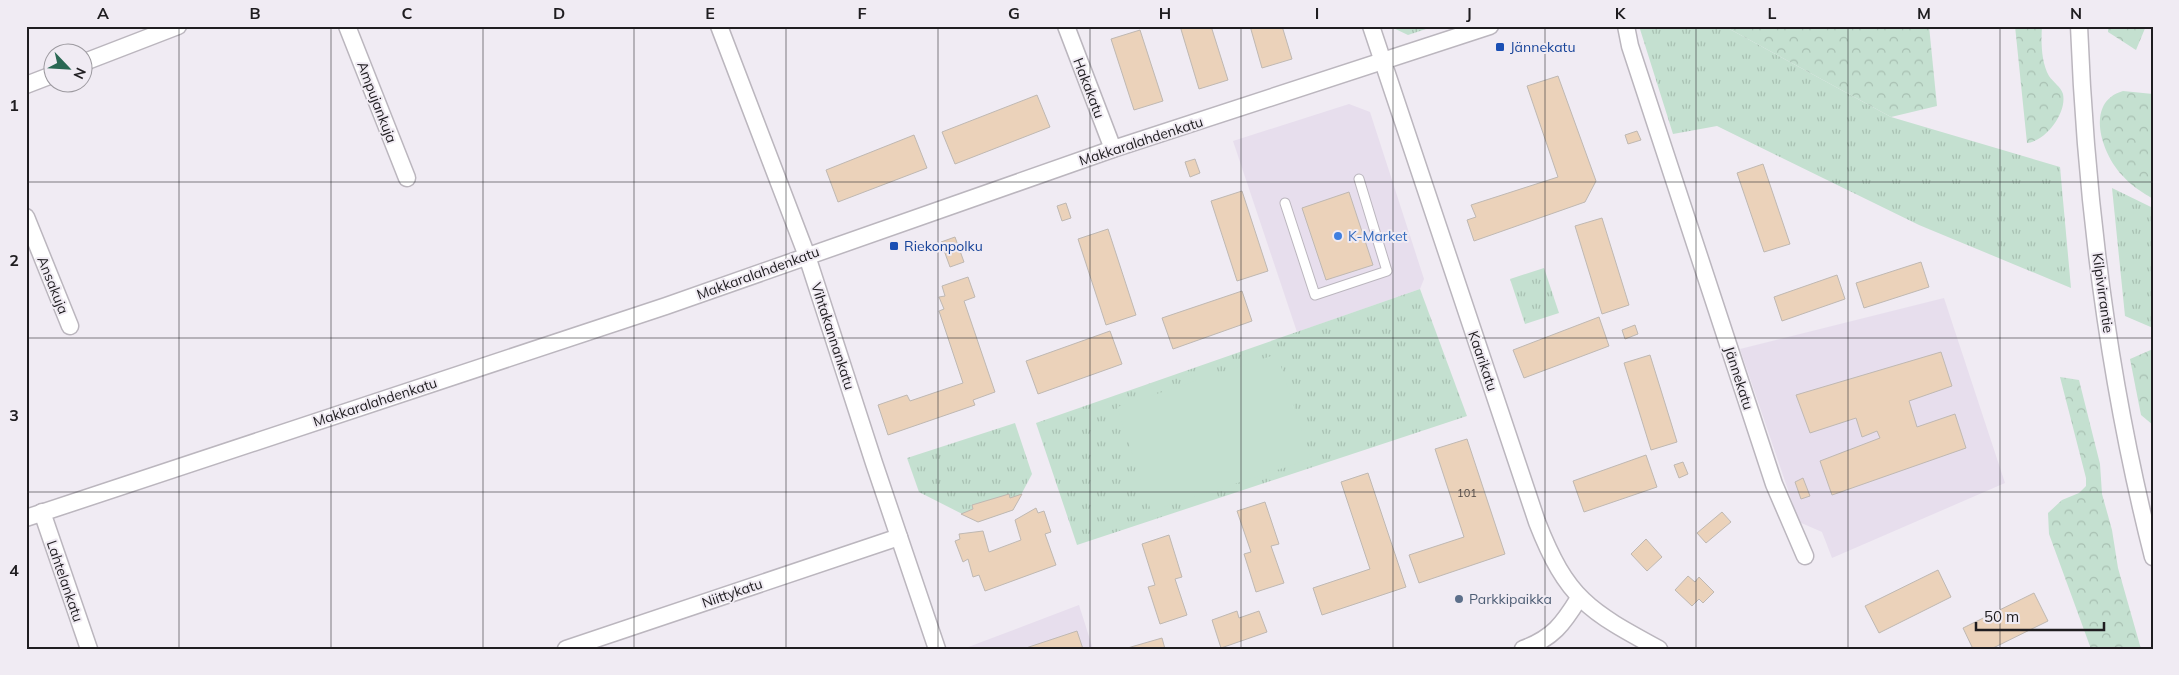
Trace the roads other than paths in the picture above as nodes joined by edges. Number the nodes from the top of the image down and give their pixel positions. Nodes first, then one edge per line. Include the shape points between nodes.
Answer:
1 (178, 26) edge
2 (347, 26) edge
3 (719, 26) edge
4 (1066, 26) edge
5 (1371, 26) edge
6 (1490, 26) edge
7 (1626, 26) edge
8 (2079, 26) edge
9 (92, 59) edge
10 (1383, 61) junction
11 (42, 79) edge
12 (26, 85) edge
13 (1113, 149) junction
14 (407, 178) dead end
15 (1359, 179) dead end
16 (1285, 203) dead end
17 (26, 217) edge
18 (807, 256) junction
19 (70, 326) dead end
20 (42, 512) junction
21 (26, 518) edge
22 (899, 537) junction
23 (1805, 556) dead end
24 (2153, 556) edge
25 (1579, 598) junction
26 (89, 649) edge
27 (566, 649) edge
28 (937, 649) edge
29 (1523, 649) edge
30 (1659, 649) edge

1 - 9 street
2 - 14 street, Ampujankuja
3 - 18 street, Vihtakannankatu
4 - 13 street, Hakakatu
5 - 10 street, Kaarikatu
6 - 10 street, Makkaralahdenkatu
7 - 23 street, Jännekatu via 1774,484
8 - 24 street, Kilpivirrantie via 2096,246 2124,426
10 - 13 street, Makkaralahdenkatu
10 - 25 street, Kaarikatu via 1537,522 1562,577
11 - 12 street
13 - 18 street, Makkaralahdenkatu
15 - 16 lane via 1387,271 1351,283 1315,294
17 - 19 street, Ansakuja
18 - 20 street, Makkaralahdenkatu via 666,306
18 - 22 street, Vihtakannankatu
20 - 21 street, Makkaralahdenkatu
20 - 26 street, Lahtelankatu
22 - 27 street, Niittykatu
22 - 28 street, Vihtakannankatu
25 - 29 street via 1556,632
25 - 30 street, Kaarikatu via 1606,621

